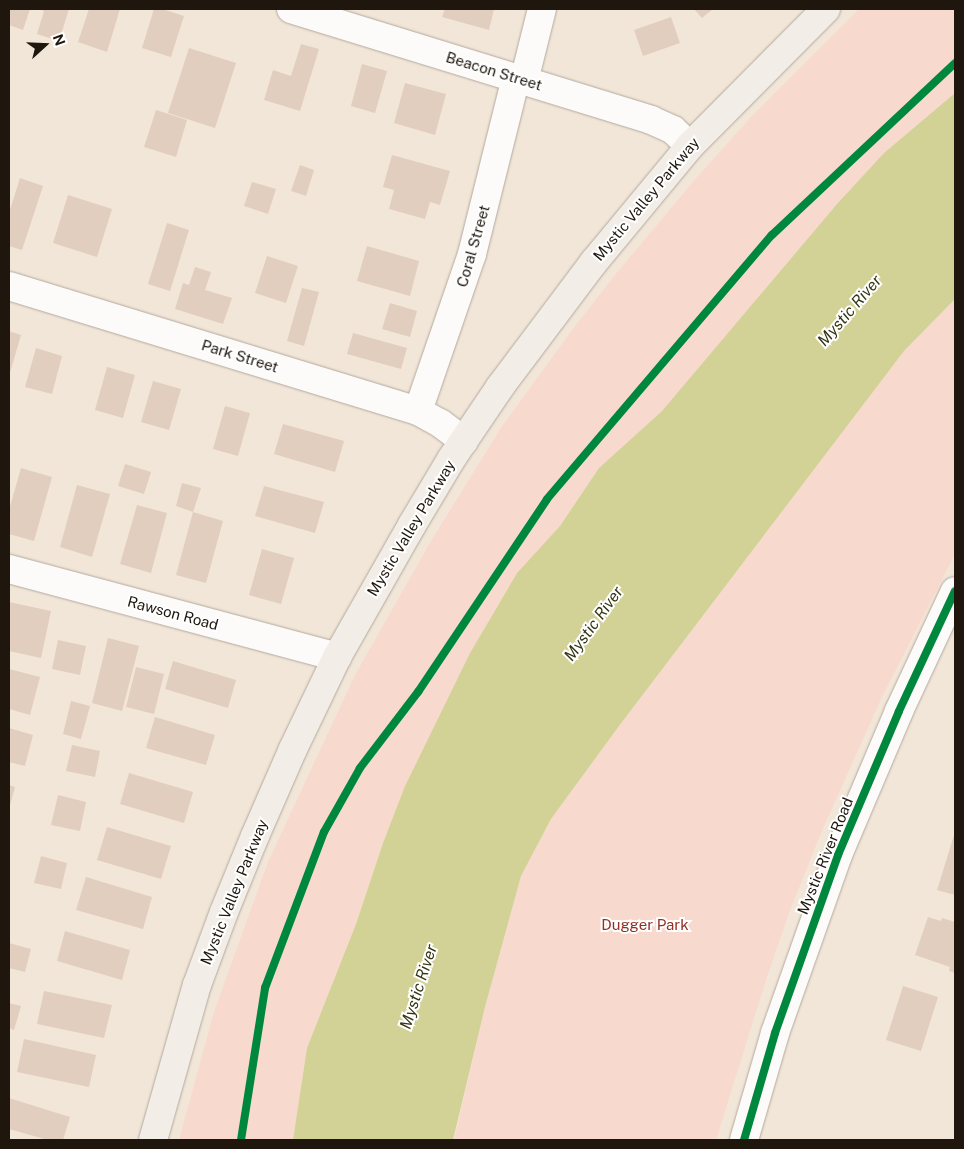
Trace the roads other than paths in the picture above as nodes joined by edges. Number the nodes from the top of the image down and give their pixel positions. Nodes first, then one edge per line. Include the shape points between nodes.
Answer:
1 (291, 9) edge
2 (542, 9) edge
3 (826, 9) edge
4 (520, 79) junction
5 (690, 146) junction
6 (9, 286) edge
7 (418, 411) junction
8 (464, 441) junction
9 (9, 569) edge
10 (955, 591) edge
11 (337, 658) junction
12 (153, 1140) edge
13 (744, 1140) edge

1 - 4 street, Beacon Street
2 - 4 street, Coral Street
3 - 5 main road, Mystic Valley Parkway
4 - 5 street, Beacon Street via 651,120 672,130
4 - 7 street, Coral Street via 472,254
5 - 8 main road, Mystic Valley Parkway via 550,319
6 - 7 street, Park Street
7 - 8 street, Park Street
8 - 11 main road, Mystic Valley Parkway via 378,582
9 - 11 street, Rawson Road
10 - 13 street, Mystic River Road via 899,711 838,855 781,1015
11 - 12 main road, Mystic Valley Parkway via 293,749 224,912 197,985

